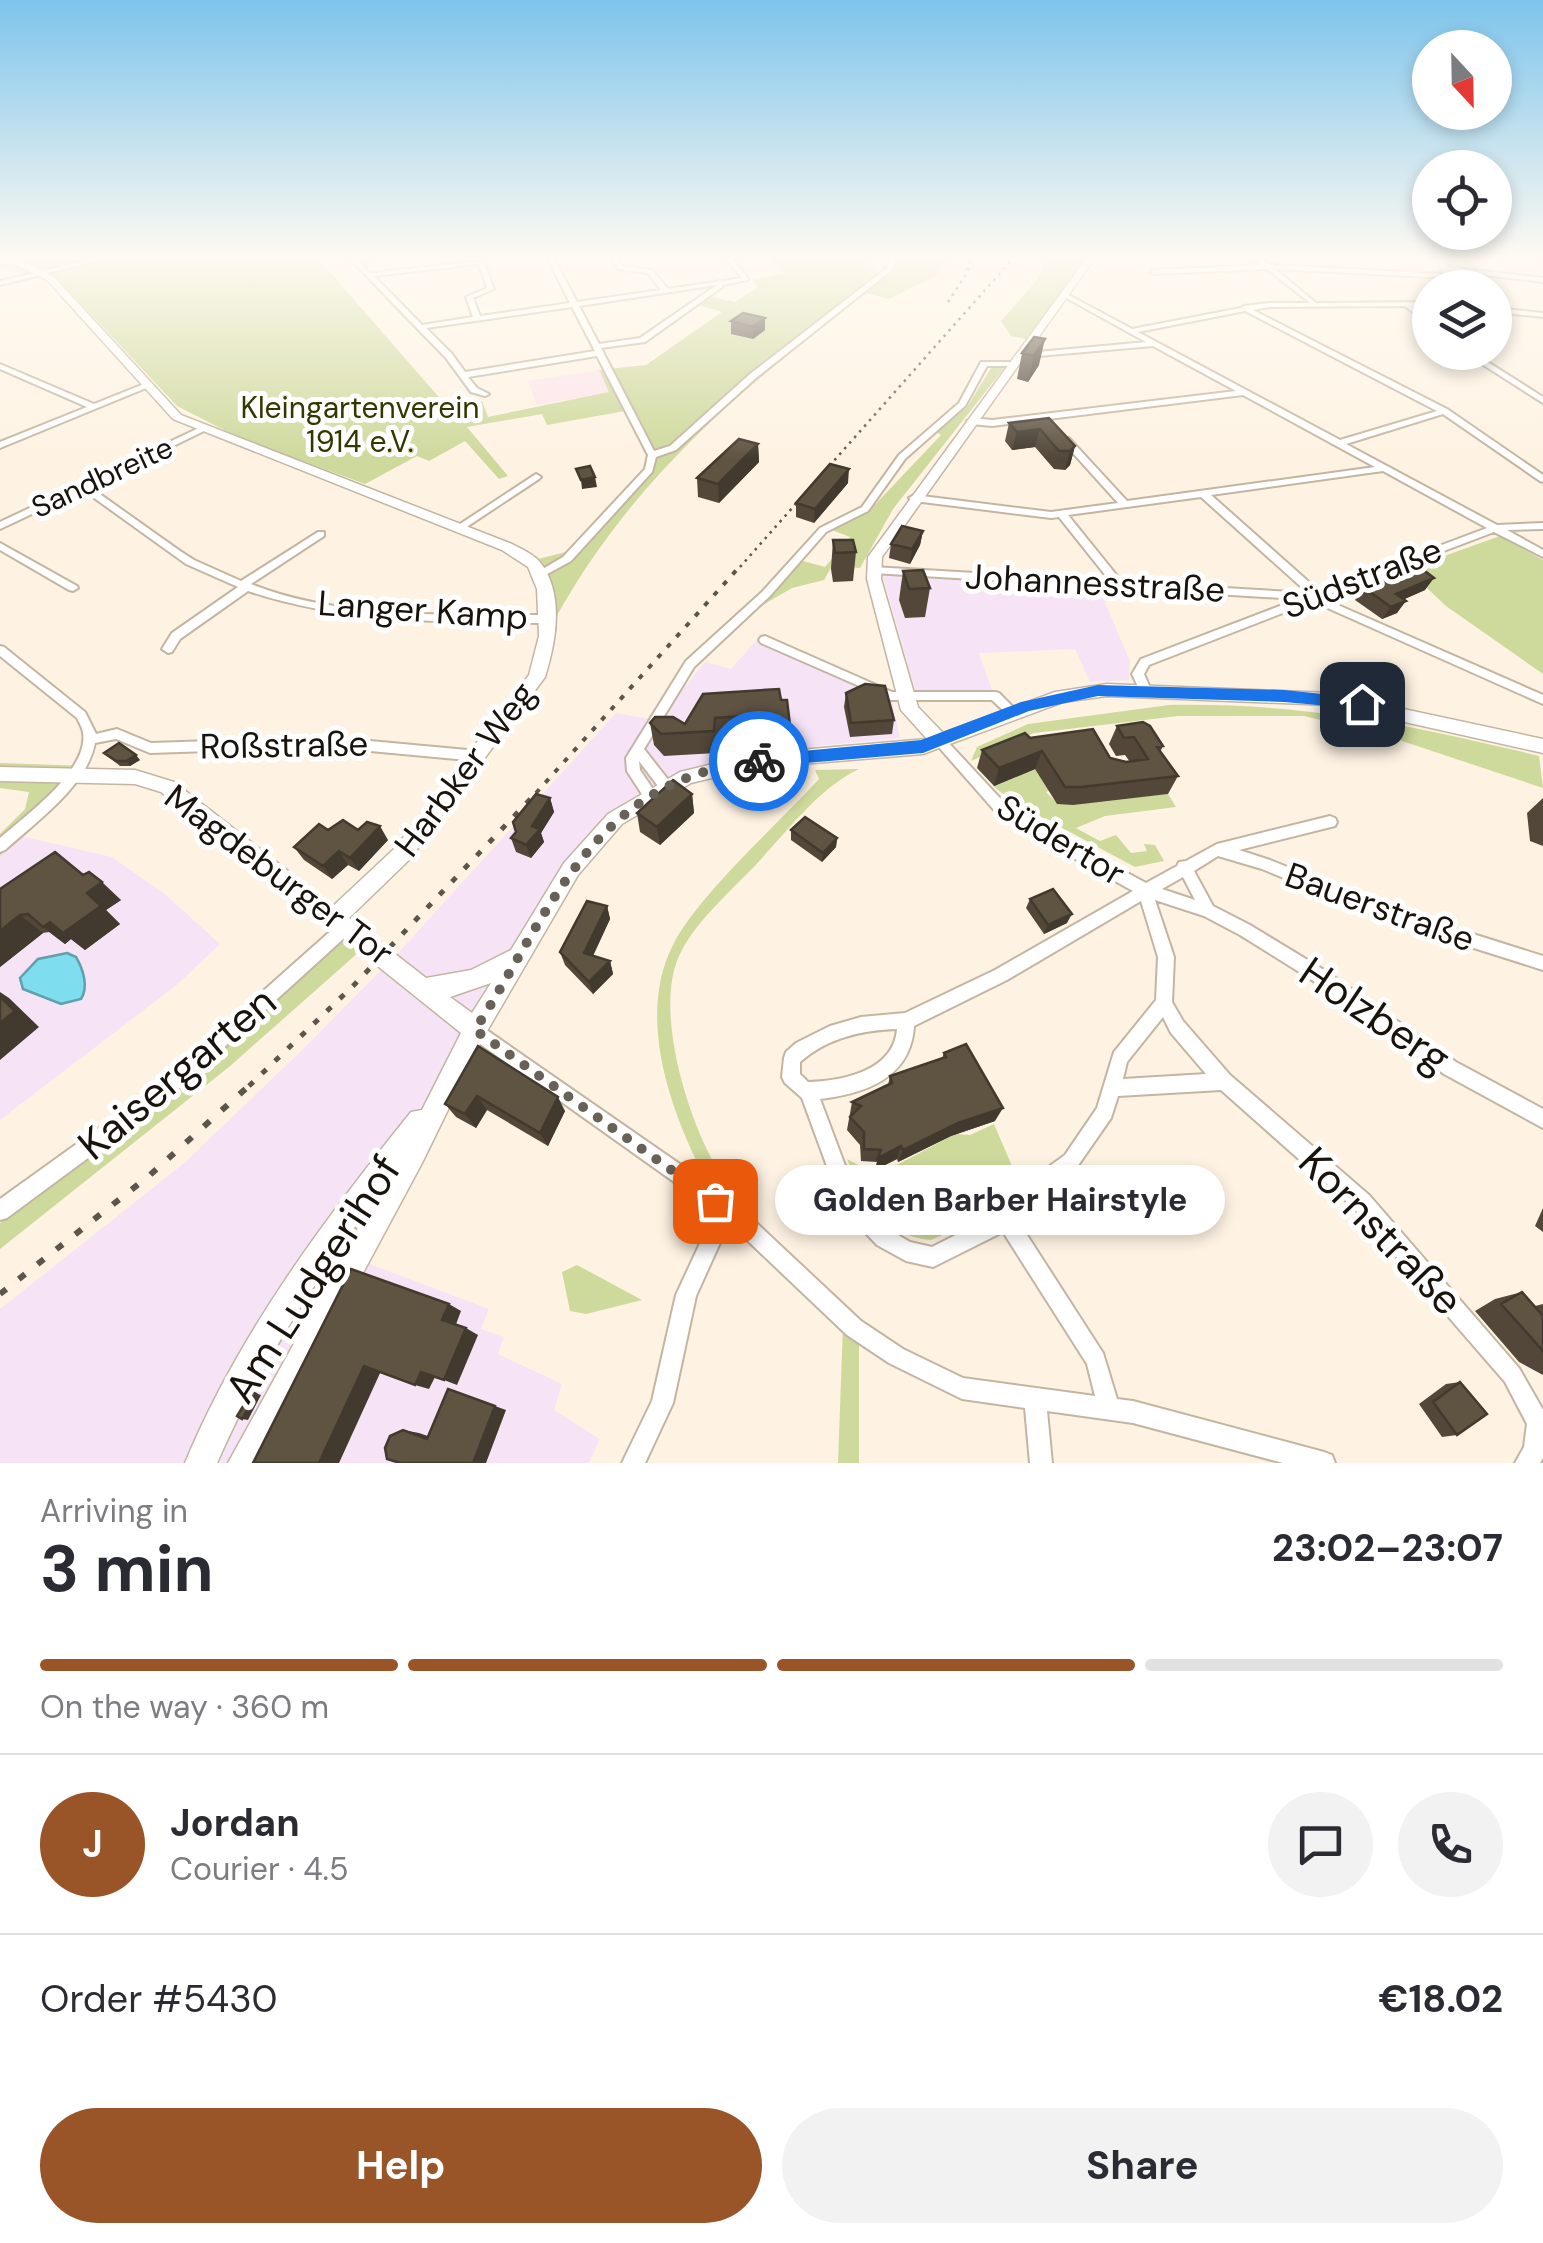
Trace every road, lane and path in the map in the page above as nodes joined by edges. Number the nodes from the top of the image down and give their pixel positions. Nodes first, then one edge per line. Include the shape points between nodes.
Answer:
1 (91, 323) edge
2 (418, 323) edge
3 (444, 323) edge
4 (584, 323) edge
5 (666, 323) edge
6 (822, 323) edge
7 (1042, 323) edge
8 (1122, 323) edge
9 (1168, 323) edge
10 (1274, 323) edge
11 (422, 327) junction
12 (1135, 330) junction
13 (1158, 342) junction
14 (597, 350) junction
15 (1016, 359) junction
16 (1, 367) edge
17 (1493, 370) edge
18 (464, 375) junction
19 (147, 386) junction
20 (1246, 392) junction
21 (1543, 392) edge
22 (1527, 393) junction
23 (485, 394) dead end
24 (1543, 401) edge
25 (93, 407) junction
26 (1444, 411) junction
27 (1044, 416) junction
28 (971, 421) junction
29 (204, 429) junction
30 (1340, 442) junction
31 (0, 445) edge
32 (652, 455) junction
33 (1386, 468) junction
34 (536, 477) dead end
35 (1543, 478) edge
36 (83, 486) junction
37 (1204, 494) junction
38 (914, 498) junction
39 (1125, 505) junction
40 (1062, 514) junction
41 (0, 526) edge
42 (306, 526) dead end
43 (1543, 526) edge
44 (459, 528) junction
45 (1496, 528) junction
46 (0, 546) edge
47 (1543, 554) edge
48 (873, 570) junction
49 (540, 575) junction
50 (1118, 584) junction
51 (245, 586) junction
52 (73, 588) dead end
53 (1316, 596) junction
54 (545, 619) junction
55 (765, 640) dead end
56 (168, 648) dead end
57 (0, 650) edge
58 (1145, 690) junction
59 (1543, 700) edge
60 (909, 704) junction
61 (1012, 712) junction
62 (94, 739) junction
63 (940, 742) junction
64 (1543, 746) edge
65 (884, 752) junction
66 (478, 756) junction
67 (0, 774) edge
68 (74, 775) junction
69 (658, 791) junction
70 (1330, 822) dead end
71 (0, 846) edge
72 (1217, 850) junction
73 (1184, 866) junction
74 (1145, 890) junction
75 (1208, 911) junction
76 (342, 921) junction
77 (520, 955) junction
78 (1543, 963) edge
79 (427, 988) junction
80 (1164, 1003) junction
81 (906, 1020) junction
82 (475, 1030) junction
83 (1224, 1081) junction
84 (1113, 1088) junction
85 (808, 1091) junction
86 (436, 1101) junction
87 (1543, 1118) edge
88 (726, 1208) junction
89 (0, 1212) edge
90 (1006, 1220) junction
91 (1035, 1399) junction
92 (1109, 1407) junction
93 (202, 1463) edge
94 (244, 1463) edge
95 (633, 1463) edge
96 (1041, 1463) edge
97 (1324, 1463) edge
98 (1526, 1463) edge

1 - 19 main road
2 - 11 street
3 - 11 street
4 - 14 street
5 - 14 street via 642,340
6 - 32 street via 673,448
7 - 15 main road
8 - 12 street
9 - 12 street
10 - 26 street
11 - 18 street
12 - 13 street
13 - 15 street
13 - 20 street
14 - 18 street
14 - 32 street
15 - 28 main road
15 - 69 street via 984,364 962,404 902,458 865,509 823,530 699,654 637,749 634,771
16 - 25 street
17 - 22 street
18 - 23 street
19 - 25 street
19 - 29 main road via 177,417
20 - 27 street
20 - 30 street
21 - 22 street
22 - 24 street
25 - 31 street
26 - 30 street
26 - 35 street
27 - 28 street
27 - 39 street
28 - 38 main road
29 - 36 street, Sandbreite
29 - 44 main road
30 - 33 street
32 - 49 street via 649,470 567,559
33 - 37 street
33 - 45 street
34 - 44 street
36 - 41 street, Sandbreite
36 - 51 street, Langer Kamp via 190,562
37 - 39 street
37 - 53 street
38 - 40 street
38 - 48 main road via 878,549
39 - 40 street
40 - 50 street
42 - 51 street, Langer Kamp via 321,534
43 - 45 street
44 - 49 main road via 524,556
45 - 47 street
45 - 53 street, Südstraße
46 - 52 street
48 - 50 street, Johannesstraße
48 - 60 main road
49 - 54 main road, Harbker Weg
50 - 53 street, Johannesstraße
51 - 54 street, Langer Kamp via 388,614
51 - 56 street
53 - 58 street, Südstraße via 1145,662 1138,674
53 - 59 street
54 - 66 main road, Harbker Weg via 546,648 537,676
55 - 60 street
57 - 62 street via 82,716
58 - 61 main road, Am Ludgerihof via 1077,692
58 - 64 main road, Am Ludgerihof via 1330,699
60 - 61 street via 929,697 995,696
60 - 63 main road
60 - 65 main road via 909,734
61 - 63 main road, Am Ludgerihof
62 - 66 street, Roßstraße via 117,734 138,747 327,742
62 - 68 street
63 - 65 main road, Am Ludgerihof
63 - 74 street, Südertor via 1006,814
65 - 69 main road, Am Ludgerihof via 732,764
66 - 76 main road, Harbker Weg
67 - 68 main road, Magdeburger Tor
68 - 71 street
68 - 76 main road, Magdeburger Tor via 135,777 167,787
69 - 77 main road, Am Ludgerihof via 615,818 588,846
70 - 72 street
72 - 73 street
72 - 78 street, Bauerstraße via 1418,925
73 - 74 street
73 - 75 street
74 - 75 street, Südertor
74 - 80 street via 1166,956
74 - 81 street via 1001,975
75 - 87 street, Holzberg via 1318,974 1450,1068
76 - 79 main road, Magdeburger Tor
76 - 89 street, Kaisergarten via 159,1096
77 - 79 main road via 476,981
77 - 82 main road, Am Ludgerihof
79 - 82 main road, Magdeburger Tor
80 - 83 street, Kornstraße
80 - 84 street via 1120,1058
81 - 85 street via 908,1040 877,1074 834,1092
81 - 85 street via 868,1023 798,1052 791,1077
82 - 86 main road, Am Ludgerihof
82 - 88 street
83 - 84 street
83 - 98 street, Kornstraße via 1362,1202 1526,1394 1539,1437
84 - 90 street via 1071,1162
85 - 90 street via 849,1190 890,1247 933,1258
86 - 93 main road, Am Ludgerihof via 277,1320
86 - 94 main road, Am Ludgerihof
88 - 91 street via 854,1328 896,1356 962,1388
88 - 95 street via 686,1295 662,1403
90 - 92 street via 1096,1360
91 - 92 street
91 - 96 street
92 - 97 street

